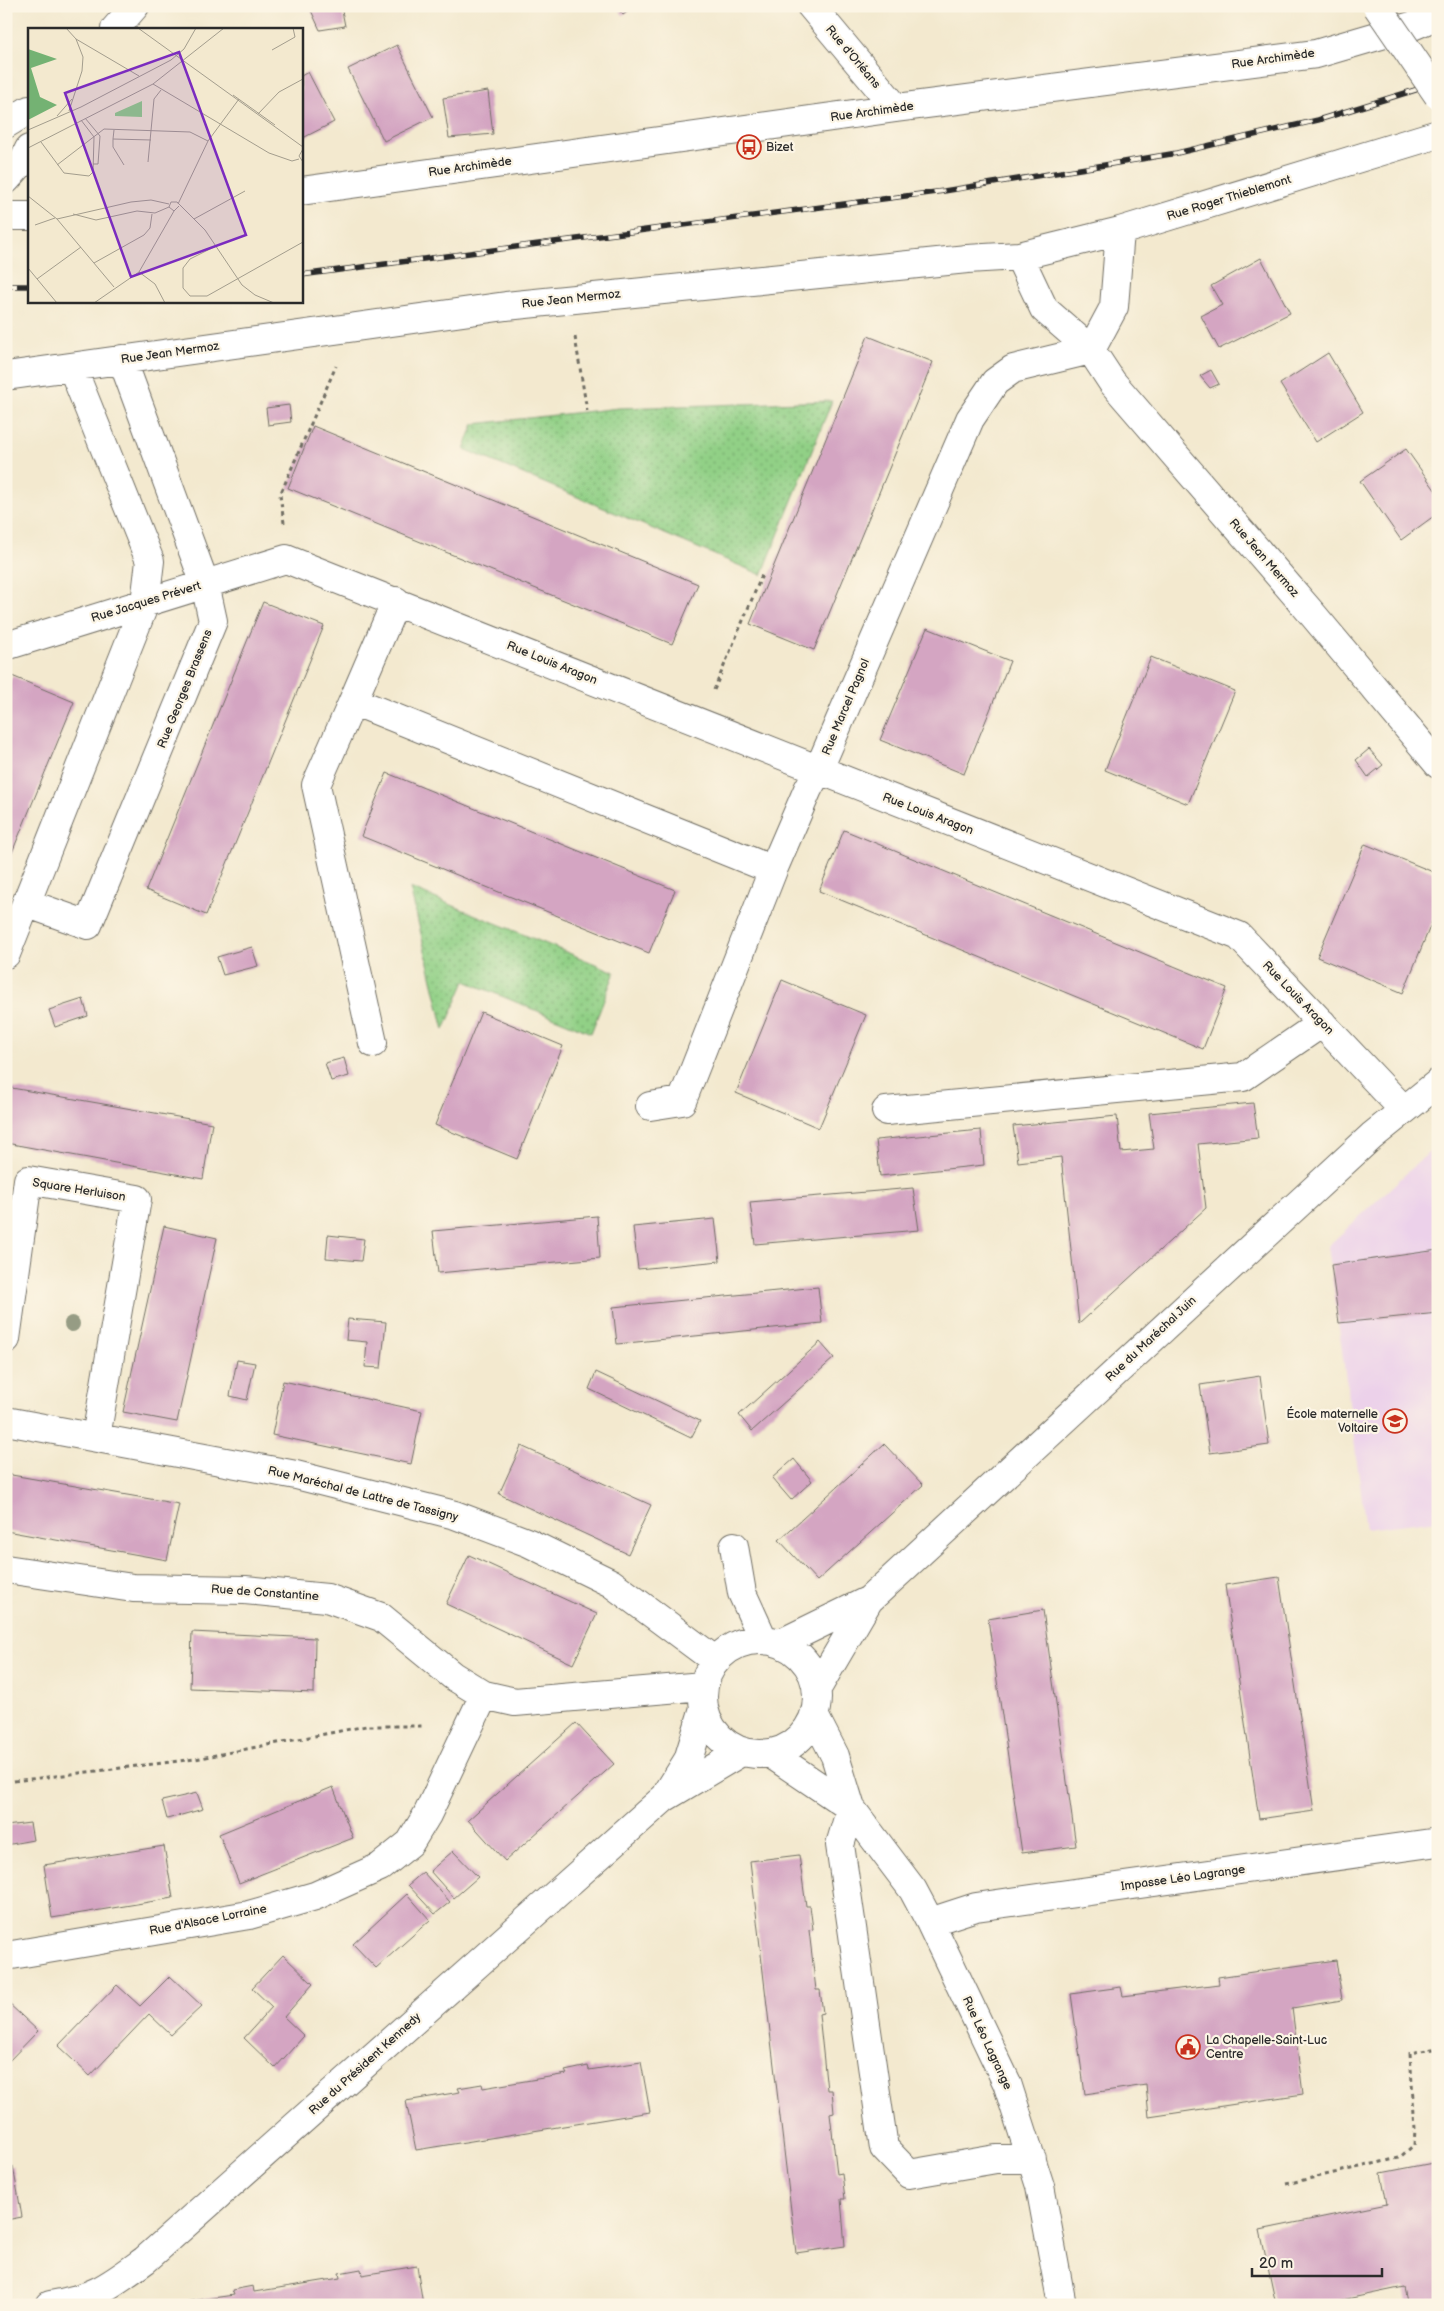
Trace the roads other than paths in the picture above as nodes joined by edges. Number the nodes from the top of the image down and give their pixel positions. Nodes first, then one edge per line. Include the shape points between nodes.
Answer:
1 (135, 6) edge
2 (811, 6) edge
3 (1378, 6) edge
4 (1438, 15) edge
5 (115, 28) edge
6 (1438, 96) edge
7 (896, 108) junction
8 (28, 111) edge
9 (6, 124) edge
10 (1438, 134) edge
11 (28, 151) edge
12 (6, 180) edge
13 (302, 191) edge
14 (6, 216) edge
15 (28, 216) edge
16 (1120, 231) junction
17 (1019, 256) junction
18 (1091, 350) junction
19 (122, 359) junction
20 (72, 367) junction
21 (6, 376) edge
22 (286, 559) joint
23 (205, 584) junction
24 (396, 601) junction
25 (145, 603) junction
26 (6, 646) edge
27 (353, 702) junction
28 (1438, 764) edge
29 (818, 771) junction
30 (773, 870) junction
31 (26, 903) junction
32 (6, 954) edge
33 (1322, 1022) junction
34 (373, 1044) dead end
35 (1438, 1083) edge
36 (650, 1106) dead end
37 (1404, 1109) junction
38 (886, 1111) dead end
39 (6, 1339) edge
40 (6, 1421) edge
41 (96, 1438) junction
42 (734, 1546) dead end
43 (6, 1570) edge
44 (869, 1600) junction
45 (772, 1641) junction
46 (716, 1661) junction
47 (818, 1687) junction
48 (484, 1695) junction
49 (704, 1697) junction
50 (815, 1717) junction
51 (741, 1752) junction
52 (771, 1754) junction
53 (664, 1798) junction
54 (851, 1808) junction
55 (1438, 1842) edge
56 (930, 1922) junction
57 (6, 1956) edge
58 (1032, 2159) junction
59 (115, 2296) edge
60 (50, 2305) edge
61 (1062, 2305) edge

1 - 5 street
2 - 7 street, Rue d'Orléans
3 - 6 street, bridge
4 - 7 street, Rue Archimède via 1416,25 1316,54
7 - 13 street, Rue Archimède
8 - 9 street
10 - 16 street, Rue Roger Thieblemont
11 - 12 street
14 - 15 street
16 - 17 street, Rue Roger Thieblemont
16 - 18 street via 1114,307
17 - 18 street, Rue Jean Mermoz via 1044,310
17 - 19 street, Rue Jean Mermoz via 506,306
18 - 28 street, Rue Jean Mermoz via 1112,382
18 - 29 street, Rue Marcel Pagnol via 1013,369 994,382 970,419
19 - 20 street, Rue Jean Mermoz
19 - 23 street, Rue Georges Brassens
20 - 21 street, Rue Jean Mermoz
20 - 25 street via 150,561
22 - 23 street, Rue Jacques Prévert
22 - 24 street, Rue Louis Aragon
23 - 25 street, Rue Jacques Prévert
23 - 31 street, Rue Georges Brassens via 213,621 88,925
24 - 27 street
24 - 29 street, Rue Louis Aragon
25 - 26 street, Rue Jacques Prévert
25 - 31 street
27 - 30 street
27 - 34 street via 316,785
29 - 30 street, Rue Marcel Pagnol
29 - 33 street, Rue Louis Aragon via 1238,936
30 - 36 street, Rue Marcel Pagnol via 682,1101
31 - 32 street
33 - 37 street, Rue Louis Aragon
33 - 38 street via 1243,1077
35 - 37 street, Rue du Maréchal Juin
37 - 44 street, Rue du Maréchal Juin
39 - 41 street, Square Herluison via 28,1180 137,1199
40 - 41 street, Rue Maréchal de Lattre de Tassigny
41 - 46 street, Rue Maréchal de Lattre de Tassigny via 296,1475 455,1515 529,1543 611,1583
42 - 45 street via 742,1592
43 - 48 street, Rue de Constantine via 134,1588 245,1590 327,1598 381,1617 452,1676
44 - 45 street, Rue du Maréchal Juin
44 - 47 street, Rue du Maréchal Juin
45 - 46 street via 745,1641 729,1648
45 - 47 street via 805,1660
46 - 49 street
47 - 50 street
48 - 49 street, Rue de Constantine via 515,1702
48 - 57 street, Rue d'Alsace Lorraine via 427,1816 410,1843 380,1867 315,1896 249,1915
49 - 51 street via 716,1735
49 - 53 street, Rue du Président Kennedy via 688,1760
50 - 52 street via 798,1742
50 - 54 street, Rue Léo Lagrange via 835,1756
51 - 52 street
51 - 53 street, Rue du Président Kennedy
52 - 54 street, Rue Léo Lagrange
53 - 59 street, Rue du Président Kennedy via 145,2260
54 - 56 street, Rue Léo Lagrange via 913,1890
54 - 58 street via 840,1845 884,2148 909,2174 996,2159
55 - 56 street, Impasse Léo Lagrange via 976,1907
56 - 58 street, Rue Léo Lagrange via 1007,2083
58 - 61 street, Rue Léo Lagrange
59 - 60 street, Rue du Président Kennedy

